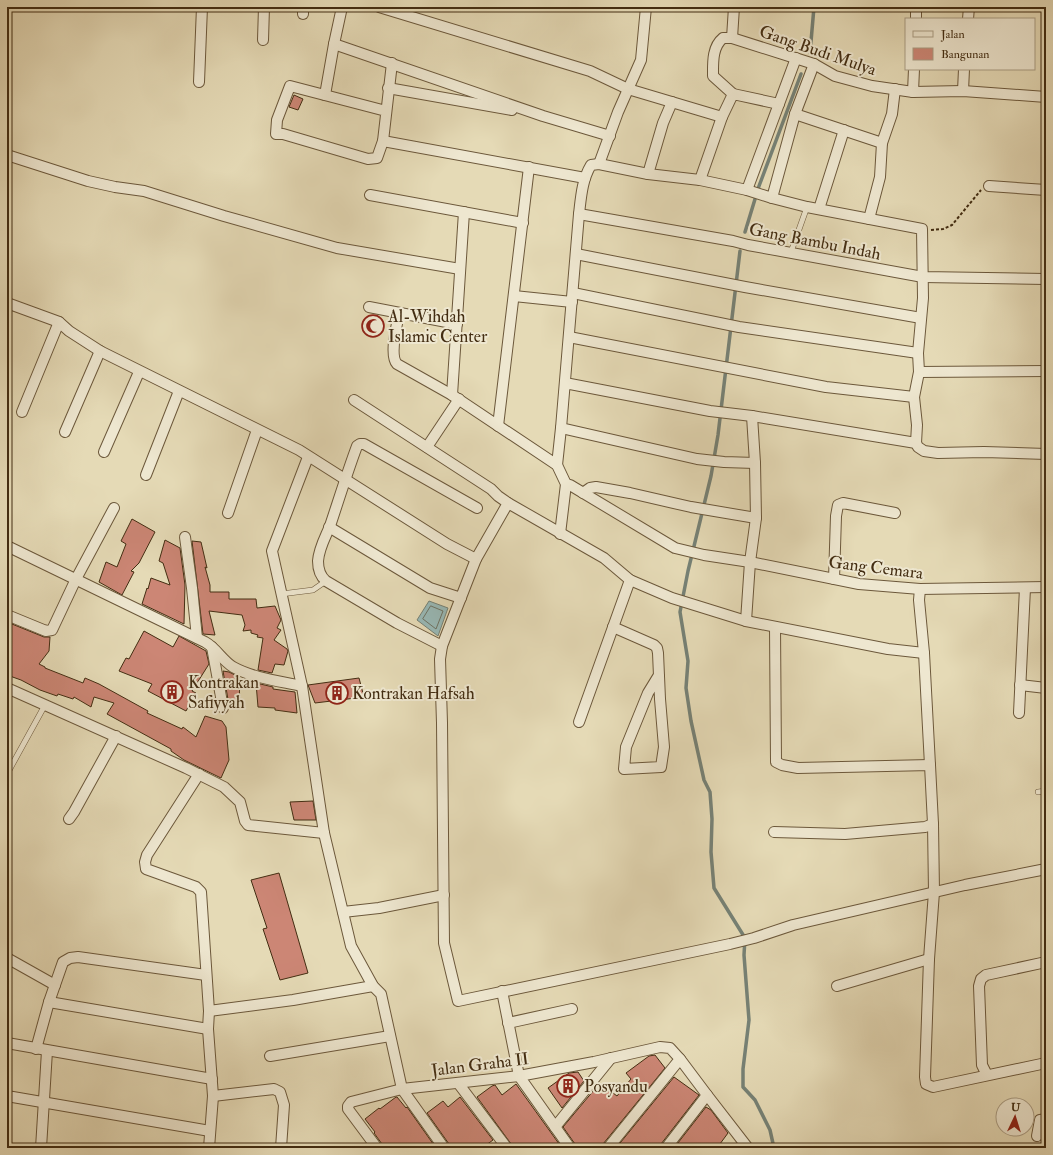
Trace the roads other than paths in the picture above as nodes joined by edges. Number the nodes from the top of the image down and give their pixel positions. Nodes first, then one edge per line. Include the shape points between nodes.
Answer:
1 (202, 7) edge
2 (264, 7) edge
3 (342, 7) edge
4 (378, 7) edge
5 (646, 7) edge
6 (734, 7) edge
7 (916, 7) edge
8 (969, 7) edge
9 (916, 18) edge
10 (968, 18) edge
11 (732, 38) junction
12 (263, 40) dead end
13 (334, 44) junction
14 (796, 58) junction
15 (392, 63) junction
16 (814, 64) junction
17 (914, 70) edge
18 (964, 70) edge
19 (198, 82) dead end
20 (388, 88) junction
21 (628, 89) junction
22 (895, 90) junction
23 (963, 91) junction
24 (912, 92) junction
25 (733, 94) junction
26 (325, 95) junction
27 (1046, 97) edge
28 (672, 102) junction
29 (779, 104) junction
30 (386, 111) junction
31 (795, 114) junction
32 (543, 116) junction
33 (722, 117) junction
34 (844, 130) junction
35 (610, 136) junction
36 (383, 141) junction
37 (882, 143) junction
38 (7, 155) edge
39 (599, 164) junction
40 (529, 167) junction
41 (648, 174) junction
42 (585, 178) junction
43 (700, 180) junction
44 (989, 186) road end
45 (1046, 190) edge
46 (750, 191) junction
47 (370, 195) dead end
48 (768, 197) junction
49 (807, 207) junction
50 (819, 209) junction
51 (464, 212) junction
52 (579, 214) junction
53 (869, 219) junction
54 (522, 223) junction
55 (791, 252) junction
56 (576, 254) junction
57 (460, 269) junction
58 (923, 277) junction
59 (1046, 279) edge
60 (514, 296) junction
61 (572, 298) junction
62 (7, 304) edge
63 (368, 307) dead end
64 (399, 313) junction
65 (921, 318) junction
66 (59, 322) junction
67 (456, 324) junction
68 (569, 338) junction
69 (100, 351) junction
70 (918, 353) junction
71 (1046, 371) edge
72 (139, 372) junction
73 (919, 372) junction
74 (565, 383) junction
75 (179, 391) junction
76 (455, 397) junction
77 (914, 397) junction
78 (354, 400) dead end
79 (22, 412) dead end
80 (752, 416) junction
81 (498, 426) junction
82 (561, 428) junction
83 (257, 430) junction
84 (65, 432) dead end
85 (916, 443) junction
86 (426, 447) junction
87 (104, 452) dead end
88 (1046, 454) edge
89 (308, 456) junction
90 (755, 463) junction
91 (557, 465) junction
92 (146, 475) dead end
93 (345, 479) junction
94 (566, 484) junction
95 (583, 493) junction
96 (508, 502) junction
97 (114, 508) dead end
98 (477, 508) dead end
99 (894, 512) dead end
100 (228, 514) dead end
101 (756, 518) junction
102 (329, 527) junction
103 (560, 534) junction
104 (185, 537) dead end
105 (7, 546) edge
106 (476, 559) junction
107 (750, 562) junction
108 (76, 579) junction
109 (834, 579) junction
110 (630, 580) junction
111 (326, 581) junction
112 (1025, 588) junction
113 (1046, 588) edge
114 (920, 589) junction
115 (281, 594) junction
116 (461, 598) junction
117 (7, 615) edge
118 (746, 621) junction
119 (613, 627) junction
120 (775, 627) junction
121 (197, 638) junction
122 (212, 645) junction
123 (442, 646) junction
124 (924, 653) junction
125 (659, 675) junction
126 (302, 686) junction
127 (1020, 686) junction
128 (7, 688) edge
129 (1046, 688) edge
130 (45, 705) junction
131 (222, 708) dead end
132 (1019, 713) dead end
133 (579, 722) dead end
134 (116, 736) junction
135 (930, 765) junction
136 (7, 774) edge
137 (199, 774) junction
138 (1046, 791) edge
139 (1038, 792) dead end
140 (68, 819) dead end
141 (933, 824) junction
142 (774, 832) dead end
143 (324, 833) junction
144 (1046, 869) edge
145 (934, 892) junction
146 (444, 895) junction
147 (343, 912) junction
148 (7, 958) edge
149 (929, 959) junction
150 (1046, 962) edge
151 (206, 975) junction
152 (56, 985) junction
153 (373, 986) junction
154 (837, 986) dead end
155 (502, 992) junction
156 (49, 1002) junction
157 (572, 1009) dead end
158 (209, 1011) junction
159 (508, 1023) junction
160 (208, 1029) junction
161 (390, 1036) junction
162 (7, 1044) edge
163 (36, 1049) junction
164 (47, 1051) junction
165 (270, 1056) dead end
166 (611, 1058) junction
167 (680, 1059) junction
168 (1046, 1063) edge
169 (987, 1075) junction
170 (519, 1076) junction
171 (212, 1079) junction
172 (458, 1083) junction
173 (402, 1089) junction
174 (707, 1095) junction
175 (7, 1096) edge
176 (213, 1096) junction
177 (45, 1102) junction
178 (1046, 1119) edge
179 (555, 1127) junction
180 (210, 1131) junction
181 (1037, 1136) dead end
182 (745, 1144) edge
183 (41, 1148) edge
184 (210, 1148) edge
185 (281, 1148) edge
186 (377, 1148) edge
187 (444, 1148) edge
188 (507, 1148) edge
189 (570, 1148) edge
190 (608, 1148) edge
191 (666, 1148) edge
192 (735, 1148) edge

1 - 19 street
2 - 12 street
3 - 13 street
4 - 21 street via 590,71
5 - 21 street via 641,60
6 - 11 street
7 - 9 street
8 - 10 street
11 - 14 street, Gang Budi Mulya
11 - 25 street via 723,38 718,42 712,62 713,76
13 - 15 street
13 - 26 street
14 - 16 street, Gang Budi Mulya
14 - 29 street
15 - 20 street
15 - 32 street
16 - 22 street, Gang Budi Mulya via 835,76
16 - 31 street
17 - 24 street
18 - 23 street
20 - 30 street
20 - 32 street
21 - 28 street
21 - 35 street
22 - 24 street, Gang Budi Mulya
22 - 37 street via 892,114
23 - 24 street, Gang Budi Mulya
23 - 27 street, Gang Budi Mulya
25 - 29 street
25 - 33 street
26 - 30 street
26 - 36 street via 290,86 276,134 372,159 378,157
28 - 33 street
28 - 41 street
29 - 46 street
30 - 36 street
31 - 34 street
31 - 48 street
32 - 35 street
33 - 43 street
34 - 37 street
34 - 50 street
35 - 39 street
36 - 40 street
37 - 53 street via 880,177
38 - 57 street via 88,180 144,191 337,248
39 - 41 street
39 - 42 street via 591,165
40 - 42 street
40 - 54 street
41 - 43 street
42 - 52 street
43 - 46 street
44 - 45 street
46 - 48 street
47 - 51 street
48 - 49 street
49 - 50 street
49 - 55 lane
50 - 53 street
51 - 54 street
51 - 57 street
52 - 55 street, Gang Bambu Indah
52 - 56 street
53 - 58 street via 922,229
54 - 60 street
55 - 58 street, Gang Bambu Indah
56 - 61 street
56 - 65 street
57 - 67 street
58 - 59 street, Gang Bambu Indah
58 - 65 street
60 - 61 street
60 - 81 street
61 - 68 street
61 - 70 street via 739,327
62 - 66 street
63 - 64 street
64 - 67 street
64 - 76 street via 394,361
65 - 70 street
66 - 69 street
66 - 79 street
67 - 76 street
68 - 74 street
68 - 77 street via 826,387
69 - 72 street
69 - 84 street
70 - 73 street
71 - 73 street
72 - 75 street
72 - 87 street
73 - 77 street
74 - 80 street
74 - 82 street
75 - 83 street
75 - 92 street
76 - 81 street
76 - 86 street
77 - 85 street
78 - 86 street
80 - 85 street
80 - 90 street
81 - 91 street
82 - 90 street via 697,459
82 - 91 street
83 - 89 street
83 - 100 street
85 - 88 street via 920,449 928,452
86 - 96 street
89 - 93 street
89 - 115 street via 272,551
90 - 101 street
91 - 94 street
93 - 98 street via 357,446 363,444
93 - 102 street
93 - 106 street via 447,544
94 - 95 street, Gang Cemara
94 - 103 street
95 - 101 street via 596,487
95 - 107 street, Gang Cemara via 675,548
96 - 103 street
96 - 106 street
97 - 108 street
99 - 109 street via 843,503 838,505
101 - 107 street
102 - 111 street via 320,549 318,563 321,576
102 - 116 street via 430,588
103 - 110 street via 604,558
104 - 121 street
105 - 108 street
106 - 116 street
107 - 109 street, Gang Cemara
107 - 118 street
108 - 117 street via 52,630 46,631
108 - 121 street
109 - 114 street, Gang Cemara via 859,584
110 - 118 street via 672,598
110 - 119 street
111 - 115 lane via 313,590
111 - 123 street
112 - 113 street, Gang Cemara
112 - 114 street, Gang Cemara
112 - 127 street
114 - 124 street
115 - 126 street
116 - 123 street
118 - 120 street
119 - 125 street via 656,647
119 - 133 street
120 - 124 street via 888,649
120 - 135 street via 776,762 782,766 798,768
121 - 122 street
122 - 126 street via 232,666 246,673
122 - 131 street
123 - 146 street via 440,659
124 - 135 street
125 - 125 street via 648,693 626,747 624,769 661,767 664,747
126 - 143 street
127 - 129 street
127 - 132 street
128 - 130 street
130 - 134 street
130 - 136 lane
134 - 137 street
134 - 140 street
135 - 141 street
137 - 143 street via 236,796 248,825
137 - 151 street via 145,862 146,869 200,890
138 - 139 lane
141 - 142 street via 925,827 845,834
141 - 145 street
143 - 147 street
144 - 145 street
145 - 149 street
145 - 155 street via 793,924 730,944
146 - 147 street via 379,908
146 - 155 street via 444,943 458,1001
147 - 153 street via 351,946
148 - 152 street
149 - 154 street
149 - 169 street via 926,1084 933,1087
150 - 169 street via 986,975 980,981 982,1065
151 - 152 street via 78,957 63,962
151 - 158 street
152 - 156 street
153 - 158 street
153 - 161 street via 381,994
155 - 159 street
156 - 160 street
156 - 163 street
157 - 159 street
158 - 160 street
159 - 170 street
160 - 171 street
161 - 165 street
161 - 173 street
162 - 163 street
163 - 164 street
164 - 171 street
164 - 177 street
166 - 167 street, Jalan Graha II via 668,1047
166 - 170 street, Jalan Graha II
166 - 179 street
167 - 174 street
167 - 190 street
168 - 169 street
170 - 172 street, Jalan Graha II
170 - 179 street
171 - 176 street
172 - 173 street, Jalan Graha II
172 - 188 street
173 - 186 street, Jalan Graha II via 351,1102 348,1106
173 - 187 street
174 - 182 street
174 - 191 street
175 - 177 street
176 - 180 street
176 - 185 street via 274,1089 280,1092 284,1105
177 - 180 street
177 - 183 street
178 - 181 street via 1040,1120
179 - 189 street
180 - 184 street
182 - 192 street

